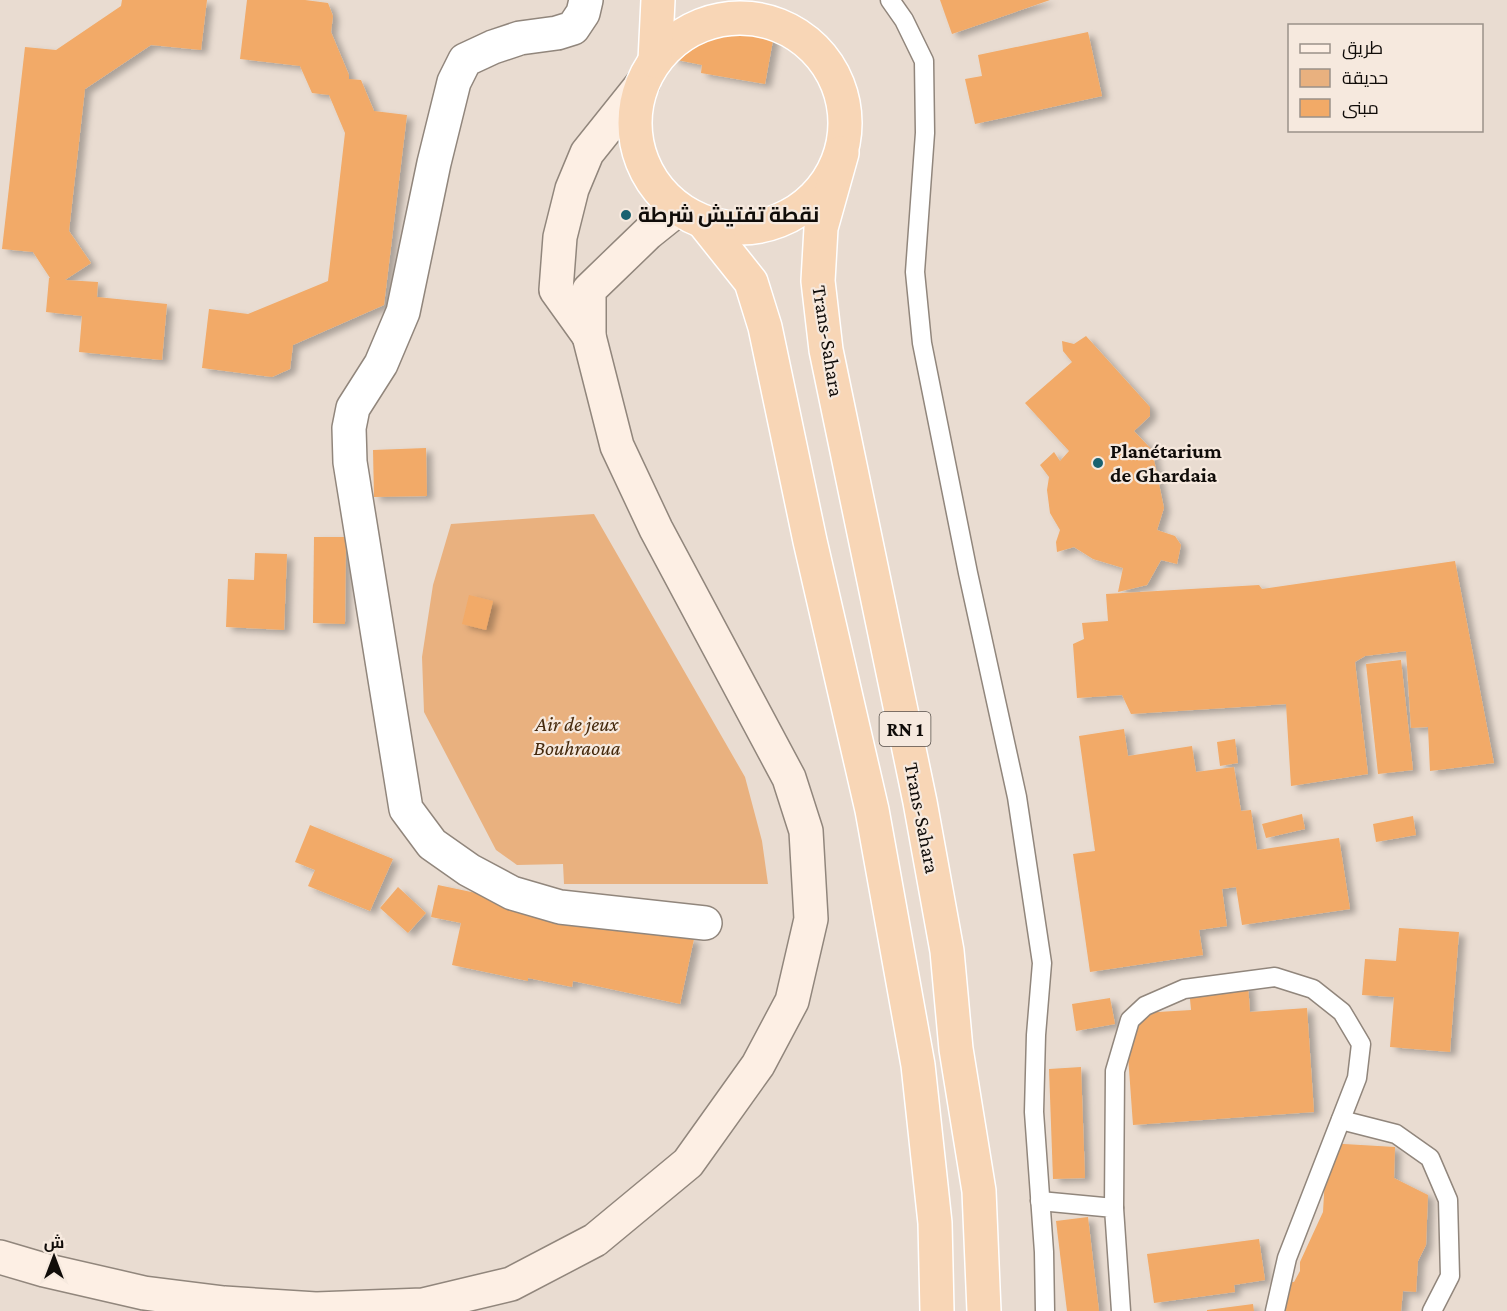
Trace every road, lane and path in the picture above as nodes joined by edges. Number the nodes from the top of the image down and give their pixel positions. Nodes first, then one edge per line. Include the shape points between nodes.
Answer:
1 (586, 0) edge
2 (658, 0) edge
3 (782, 0) edge
4 (890, 0) edge
5 (820, 53) junction
6 (649, 72) junction
7 (842, 153) junction
8 (691, 216) junction
9 (588, 336) junction
10 (705, 922) dead end
11 (1341, 1120) junction
12 (1040, 1201) junction
13 (1114, 1208) junction
14 (0, 1257) edge
15 (937, 1311) edge
16 (984, 1311) edge
17 (1045, 1311) edge
18 (1121, 1311) edge
19 (1275, 1311) edge
20 (1432, 1311) edge

1 - 10 street via 573,28 520,38 465,60 454,82 403,312 381,364 353,408 350,462 406,809 432,844 512,893 560,907
2 - 6 highway
3 - 5 highway
4 - 12 lane via 924,61 925,133 915,272 922,343 1017,797 1042,963 1035,1112
5 - 6 highway via 796,33 766,21 735,18 704,24 677,39
5 - 7 highway via 838,83 844,106
6 - 8 highway via 636,106 635,135 642,164 657,189
6 - 9 main road via 587,153 572,189 560,237 556,290
7 - 8 highway via 827,184 803,208 772,224 738,229
7 - 16 highway, Trans-Sahara / RN 1 via 821,228 818,281 825,339 947,951 956,1049 979,1191
8 - 9 main road via 633,246 589,290
8 - 15 highway, RN 1 via 751,282 765,327 872,810 918,1065 935,1223
9 - 14 main road via 617,446 656,529 789,778 806,831 811,919 792,1001 758,1065 688,1163 595,1240 511,1284 423,1305 316,1310 144,1293
11 - 13 lane via 1357,1078 1361,1044 1342,1012 1313,989 1275,977 1184,989 1145,1006 1130,1020 1115,1071
11 - 19 lane via 1287,1258
11 - 20 lane via 1396,1134 1430,1158 1448,1200 1450,1276
12 - 13 lane
12 - 17 lane
13 - 18 lane

